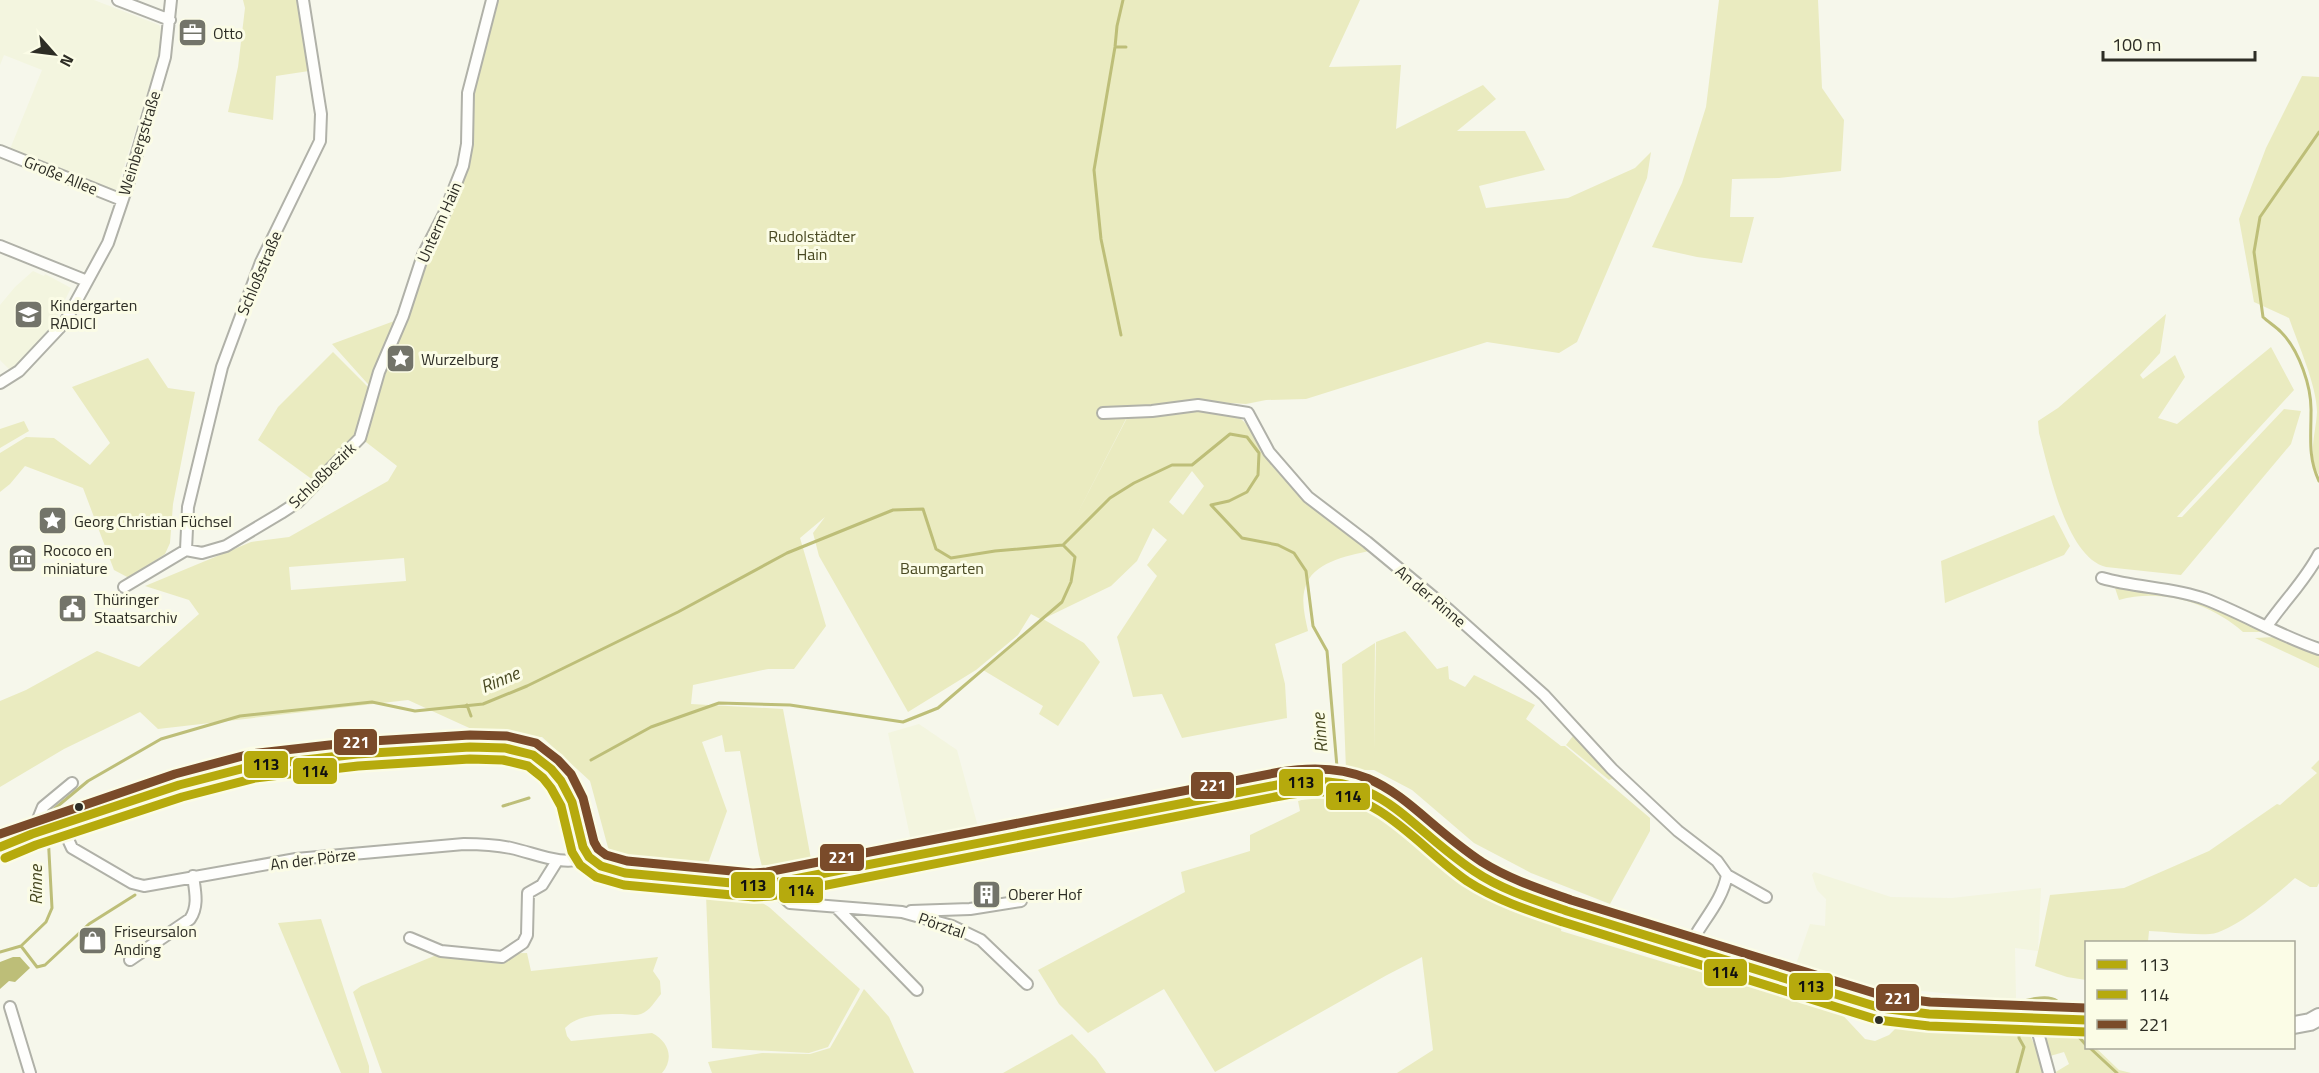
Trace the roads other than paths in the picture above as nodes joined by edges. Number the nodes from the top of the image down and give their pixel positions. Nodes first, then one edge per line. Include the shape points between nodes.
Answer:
1 (118, 0) edge
2 (171, 0) edge
3 (303, 0) edge
4 (492, 0) edge
5 (170, 20) junction
6 (0, 151) edge
7 (122, 200) junction
8 (0, 246) edge
9 (87, 281) junction
10 (2, 383) edge
11 (1103, 413) dead end
12 (360, 438) joint
13 (186, 550) junction
14 (2319, 554) edge
15 (2102, 578) dead end
16 (124, 587) dead end
17 (2267, 626) junction
18 (2319, 649) edge
19 (72, 783) dead end
20 (48, 829) junction
21 (0, 847) edge
22 (589, 857) junction
23 (557, 861) junction
24 (1726, 875) junction
25 (193, 876) junction
26 (769, 884) junction
27 (1766, 897) dead end
28 (1021, 901) dead end
29 (838, 909) junction
30 (902, 912) junction
31 (410, 938) dead end
32 (1692, 941) junction
33 (130, 960) dead end
34 (1028, 984) dead end
35 (917, 990) dead end
36 (10, 1008) dead end
37 (2319, 1017) edge
38 (2042, 1018) junction
39 (2080, 1019) edge
40 (2295, 1025) edge
41 (30, 1073) edge
42 (2049, 1073) edge

1 - 5 street
2 - 5 street, Weinbergstraße
3 - 13 street, Schloßstraße via 321,114 320,141 261,262 222,367 188,507
4 - 12 street, Unterm Hain via 468,93 464,166 423,255 379,372
5 - 7 street, Weinbergstraße via 165,57
6 - 7 street, Große Allee
7 - 9 street, Weinbergstraße via 108,243
8 - 9 street
9 - 10 street, Weinbergstraße via 65,322 19,371
11 - 24 street, An der Rinne via 1198,405 1248,413 1269,452 1308,497 1449,610 1544,695 1612,769 1678,831 1717,861
12 - 13 street, Schloßbezirk via 298,501 281,513 226,546 202,553
13 - 16 street, Schloßbezirk
14 - 17 street via 2307,577
15 - 17 street via 2174,590
17 - 18 street
19 - 20 street via 43,807
20 - 21 main road
20 - 22 main road via 253,765 470,747 504,748 533,755 561,781 572,802 581,843
20 - 25 street, An der Pörze via 72,848 132,883 144,886
22 - 23 street, An der Pörze
22 - 26 main road via 601,866 625,873
23 - 25 street, An der Pörze via 511,848 464,844 296,860
23 - 31 street via 542,885 528,893 527,935 523,943 502,957 441,951
24 - 27 street, An der Rinne
24 - 32 street via 1725,886
25 - 33 street via 196,904 190,919
26 - 29 street, Pörztal via 790,903
26 - 32 main road via 1292,782 1330,780 1383,799 1490,880 1528,898
28 - 30 street via 970,909
29 - 30 street, Pörztal
29 - 35 street
30 - 34 street, Pörztal via 952,926 981,940
32 - 38 main road via 1848,999 1896,1011
36 - 41 street
37 - 40 main road
38 - 39 main road
38 - 42 street

